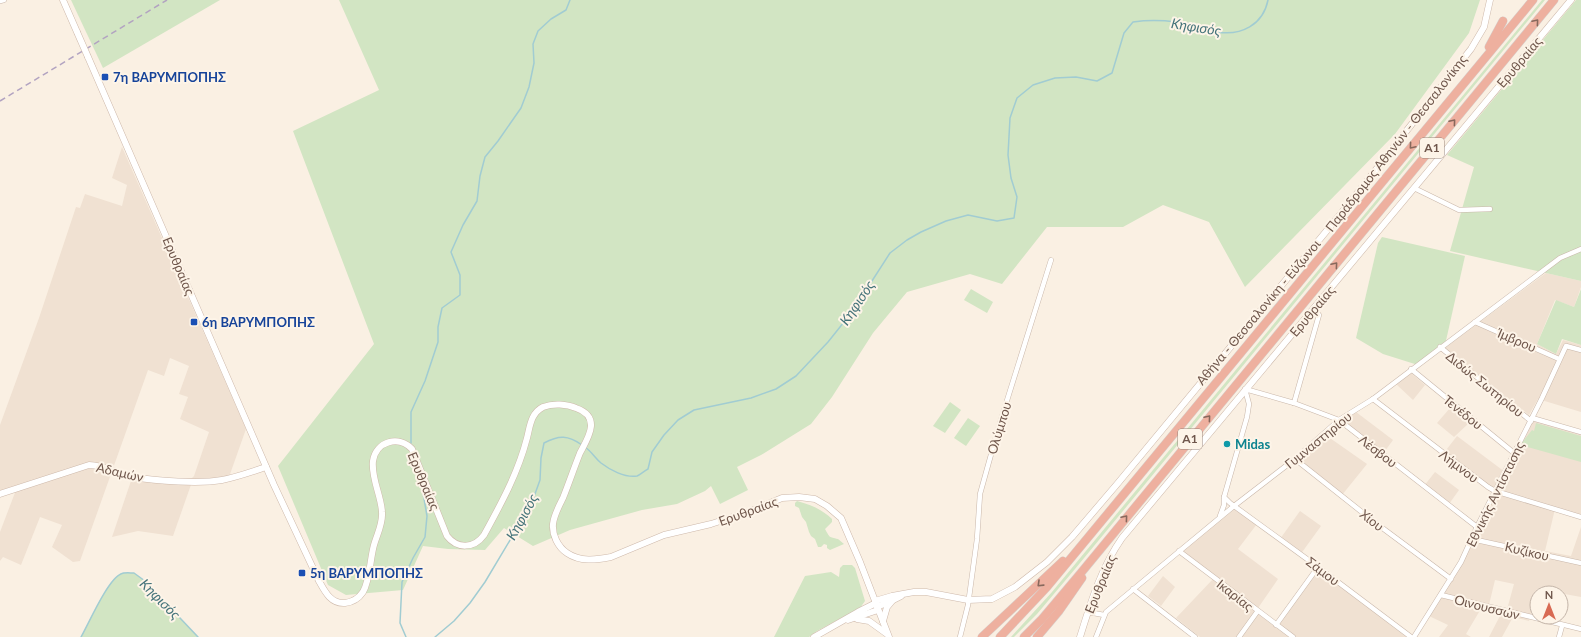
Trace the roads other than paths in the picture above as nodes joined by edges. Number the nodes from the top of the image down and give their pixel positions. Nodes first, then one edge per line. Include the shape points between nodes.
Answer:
1 (4, 0) edge
2 (63, 0) edge
3 (1490, 0) edge
4 (1533, 0) edge
5 (1554, 0) edge
6 (1571, 0) edge
7 (0, 1) edge
8 (1503, 21) dead end
9 (1481, 62) junction
10 (1414, 188) junction
11 (1490, 209) dead end
12 (1581, 250) edge
13 (1051, 260) dead end
14 (1313, 309) junction
15 (1475, 322) junction
16 (1440, 347) junction
17 (1581, 350) edge
18 (1559, 359) junction
19 (1411, 369) junction
20 (1245, 389) junction
21 (1373, 399) junction
22 (1294, 403) junction
23 (1532, 419) junction
24 (1338, 420) junction
25 (1581, 432) edge
26 (1514, 453) junction
27 (1295, 459) junction
28 (266, 467) junction
29 (1495, 491) junction
30 (0, 494) edge
31 (1224, 497) junction
32 (1234, 506) junction
33 (1581, 517) edge
34 (1219, 519) junction
35 (1477, 527) junction
36 (1088, 537) junction
37 (1472, 539) junction
38 (1100, 548) junction
39 (1178, 551) junction
40 (1581, 563) edge
41 (1318, 567) junction
42 (1451, 579) junction
43 (1133, 589) junction
44 (904, 594) junction
45 (1441, 595) junction
46 (893, 600) junction
47 (968, 600) junction
48 (877, 605) junction
49 (1088, 612) junction
50 (1257, 612) junction
51 (1104, 615) junction
52 (853, 619) junction
53 (883, 621) junction
54 (837, 624) junction
55 (1276, 625) junction
56 (1562, 626) junction
57 (1581, 629) edge
58 (888, 635) edge
59 (814, 637) edge
60 (960, 637) edge
61 (982, 637) edge
62 (1000, 637) edge
63 (1024, 637) edge
64 (1037, 637) edge
65 (1080, 637) edge
66 (1096, 637) edge
67 (1195, 637) edge
68 (1239, 637) edge
69 (1293, 637) edge
70 (1412, 637) edge
71 (1558, 637) edge

1 - 7 street
2 - 28 main road, Ερυθραίας, bridge
3 - 47 main road, Παράδρομος Αθηνών - Θεσσαλονίκης via 1484,27 1470,49 1348,205 1072,537 1048,562 1015,587 992,598
4 - 9 highway, Αθήνα - Θεσσαλονίκη - Εύζωνοι / Α1
38 -> 5 highway, Α1
6 - 10 main road, Ερυθραίας
8 - 9 highway
9 -> 36 highway, Αθήνα - Θεσσαλονίκη - Εύζωνοι / Α1
10 - 11 street via 1459,210
10 - 14 main road, Ερυθραίας
12 - 15 street, Γυμναστηρίου via 1560,258
13 - 47 street, Ολύμπου via 980,494
14 - 20 main road, Ερυθραίας
14 - 22 street via 1319,315
15 - 16 street, Γυμναστηρίου
15 - 18 street, Ίμβρου
16 - 19 street, Γυμναστηρίου
16 - 23 street, Διδώς Σωτηρίου
17 - 18 street, Εθνικής Αντίστασης via 1566,346
18 - 23 street, Εθνικής Αντίστασης
19 - 21 street, Γυμναστηρίου
19 - 26 street, Τενέδου
20 - 22 street, Λέσβου
20 - 31 street via 1249,404 1247,417
20 - 49 main road, Ερυθραίας via 1122,538 1104,568
21 - 24 street, Γυμναστηρίου
21 - 29 street, Λήμνου
22 - 24 street, Λέσβου
23 - 25 street, Διδώς Σωτηρίου
23 - 26 street, Εθνικής Αντίστασης
24 - 27 street, Γυμναστηρίου
24 - 35 street, Λέσβου
26 - 29 street, Εθνικής Αντίστασης
27 - 32 street, Γυμναστηρίου
27 - 42 street, Χίου
28 - 30 main road, Αδαμών via 237,476 207,481 158,480 89,465
28 - 48 main road, Ερυθραίας via 326,593 334,600 344,603 355,600 364,589 381,526 382,512 373,465 375,454 382,445 392,441 400,442 412,449 447,536 455,543 466,546 482,538 508,492 537,412 546,406 574,407 587,415 591,428 553,524 558,545 562,550 574,557 590,560 611,557 664,535 711,524 782,498 799,496 820,502 841,518
29 - 33 street, Λήμνου
29 - 35 street, Εθνικής Αντίστασης
31 - 32 street, Σάμου
31 - 34 street
32 - 34 street, Γυμναστηρίου
32 - 41 street, Σάμου
34 - 39 street, Γυμναστηρίου
35 - 37 street, Εθνικής Αντίστασης
36 -> 61 highway
36 - 62 highway, Αθήνα - Θεσσαλονίκη - Εύζωνοι / Α1 via 1034,602
37 - 40 street, Κυζίκου
37 - 42 street, Εθνικής Αντίστασης
38 - 63 highway, Α1
38 - 64 highway via 1081,580
39 - 43 street, Γυμναστηρίου
39 - 50 street, Ικαρίας
41 - 55 street
41 - 70 street, Σάμου
42 - 45 street, Εθνικής Αντίστασης
43 - 51 street, Γυμναστηρίου
43 - 67 street
44 - 46 main road, Παράδρομος Αθηνών - Θεσσαλονίκης
44 - 47 main road, Παράδρομος Αθηνών - Θεσσαλονίκης via 926,592
44 - 48 main road, Παράδρομος Αθηνών - Θεσσαλονίκης
45 - 56 street, Οινουσσών
45 - 70 street, Εθνικής Αντίστασης
46 - 48 main road, Παράδρομος Αθηνών - Θεσσαλονίκης
46 - 53 main road via 887,607
47 - 60 street, Ολύμπου
48 - 52 main road, Παράδρομος Αθηνών - Θεσσαλονίκης
48 - 53 main road, Ερυθραίας
48 - 54 main road, Παράδρομος Αθηνών - Θεσσαλονίκης
49 - 51 street
49 - 65 main road, Ερυθραίας
50 - 55 street, Ικαρίας
50 - 68 street
51 - 66 street, Γυμναστηρίου
52 - 54 main road, Παράδρομος Αθηνών - Θεσσαλονίκης
52 - 58 main road via 869,621
53 - 58 main road, Ερυθραίας
54 - 59 main road, Παράδρομος Αθηνών - Θεσσαλονίκης
55 - 69 street, Ικαρίας
56 - 57 street, Οινουσσών
56 - 71 street

